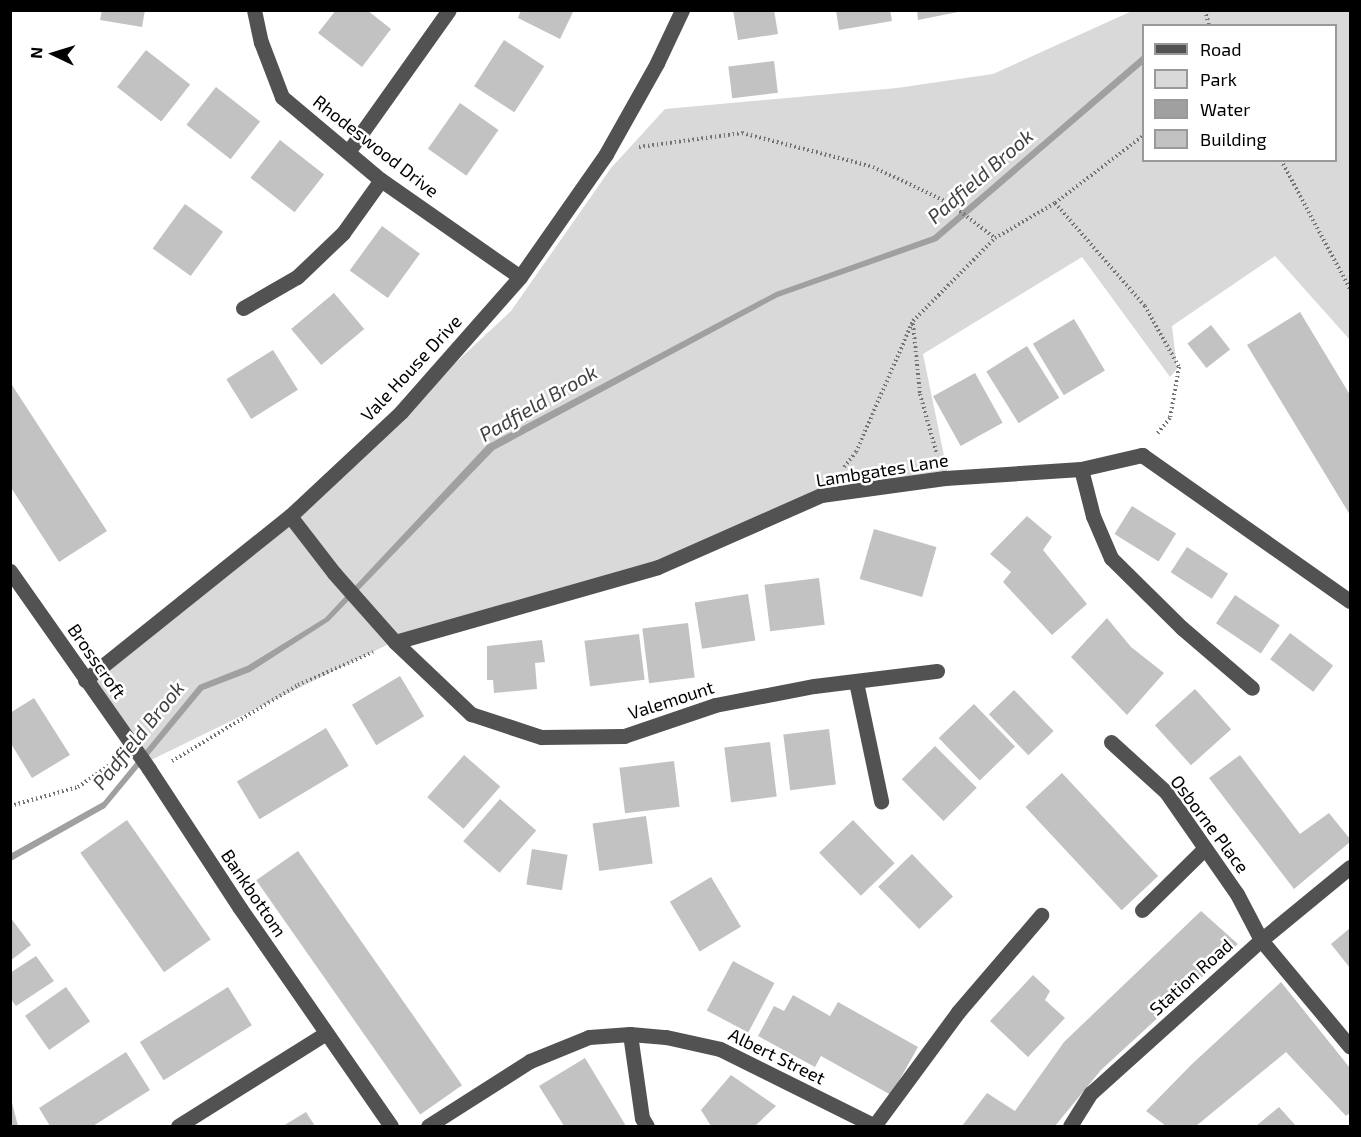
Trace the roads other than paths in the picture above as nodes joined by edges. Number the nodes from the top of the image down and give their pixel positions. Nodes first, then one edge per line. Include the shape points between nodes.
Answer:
1 (254, 10) edge
2 (449, 10) edge
3 (682, 10) edge
4 (348, 152) junction
5 (381, 180) junction
6 (520, 277) junction
7 (243, 308) dead end
8 (1081, 468) junction
9 (290, 516) junction
10 (10, 571) edge
11 (1350, 601) edge
12 (395, 642) junction
13 (937, 671) dead end
14 (85, 680) junction
15 (856, 682) junction
16 (1252, 688) dead end
17 (1112, 742) dead end
18 (151, 771) joint
19 (881, 801) dead end
20 (1205, 848) junction
21 (1350, 867) edge
22 (1142, 910) dead end
23 (1041, 915) dead end
24 (1261, 940) junction
25 (326, 1033) junction
26 (630, 1034) junction
27 (1350, 1047) edge
28 (178, 1126) edge
29 (390, 1126) edge
30 (428, 1126) edge
31 (647, 1126) edge
32 (875, 1126) edge
33 (1070, 1126) edge

1 - 4 street, Rhodeswood Drive via 261,42 282,97
2 - 4 street
3 - 6 street, Vale House Drive via 606,154
4 - 5 street, Rhodeswood Drive
5 - 6 street, Rhodeswood Drive
5 - 7 street via 343,234 297,278
6 - 9 street, Vale House Drive via 401,412
8 - 11 street, Lambgates Lane via 1142,455
8 - 12 street, Lambgates Lane via 945,478 821,495 658,567
8 - 16 street via 1093,516 1111,558 1182,628
9 - 12 street, Valemount
9 - 14 street, Vale House Drive
10 - 14 street, Brosscroft
12 - 15 street, Valemount via 471,714 541,737 624,736 715,705
13 - 15 street, Valemount
14 - 18 street, Brosscroft
15 - 19 street
17 - 20 street, Osborne Place via 1166,792
18 - 25 street, Bankbottom
20 - 22 street
20 - 24 street, Osborne Place via 1237,894
21 - 24 street, Station Road
23 - 32 street via 958,1012
24 - 27 street, Osborne Place
24 - 33 street, Station Road via 1091,1093
25 - 28 street
25 - 29 street, Bankbottom
26 - 30 street, Albert Street via 589,1037 531,1061
26 - 31 street via 642,1118
26 - 32 street, Albert Street via 720,1049

